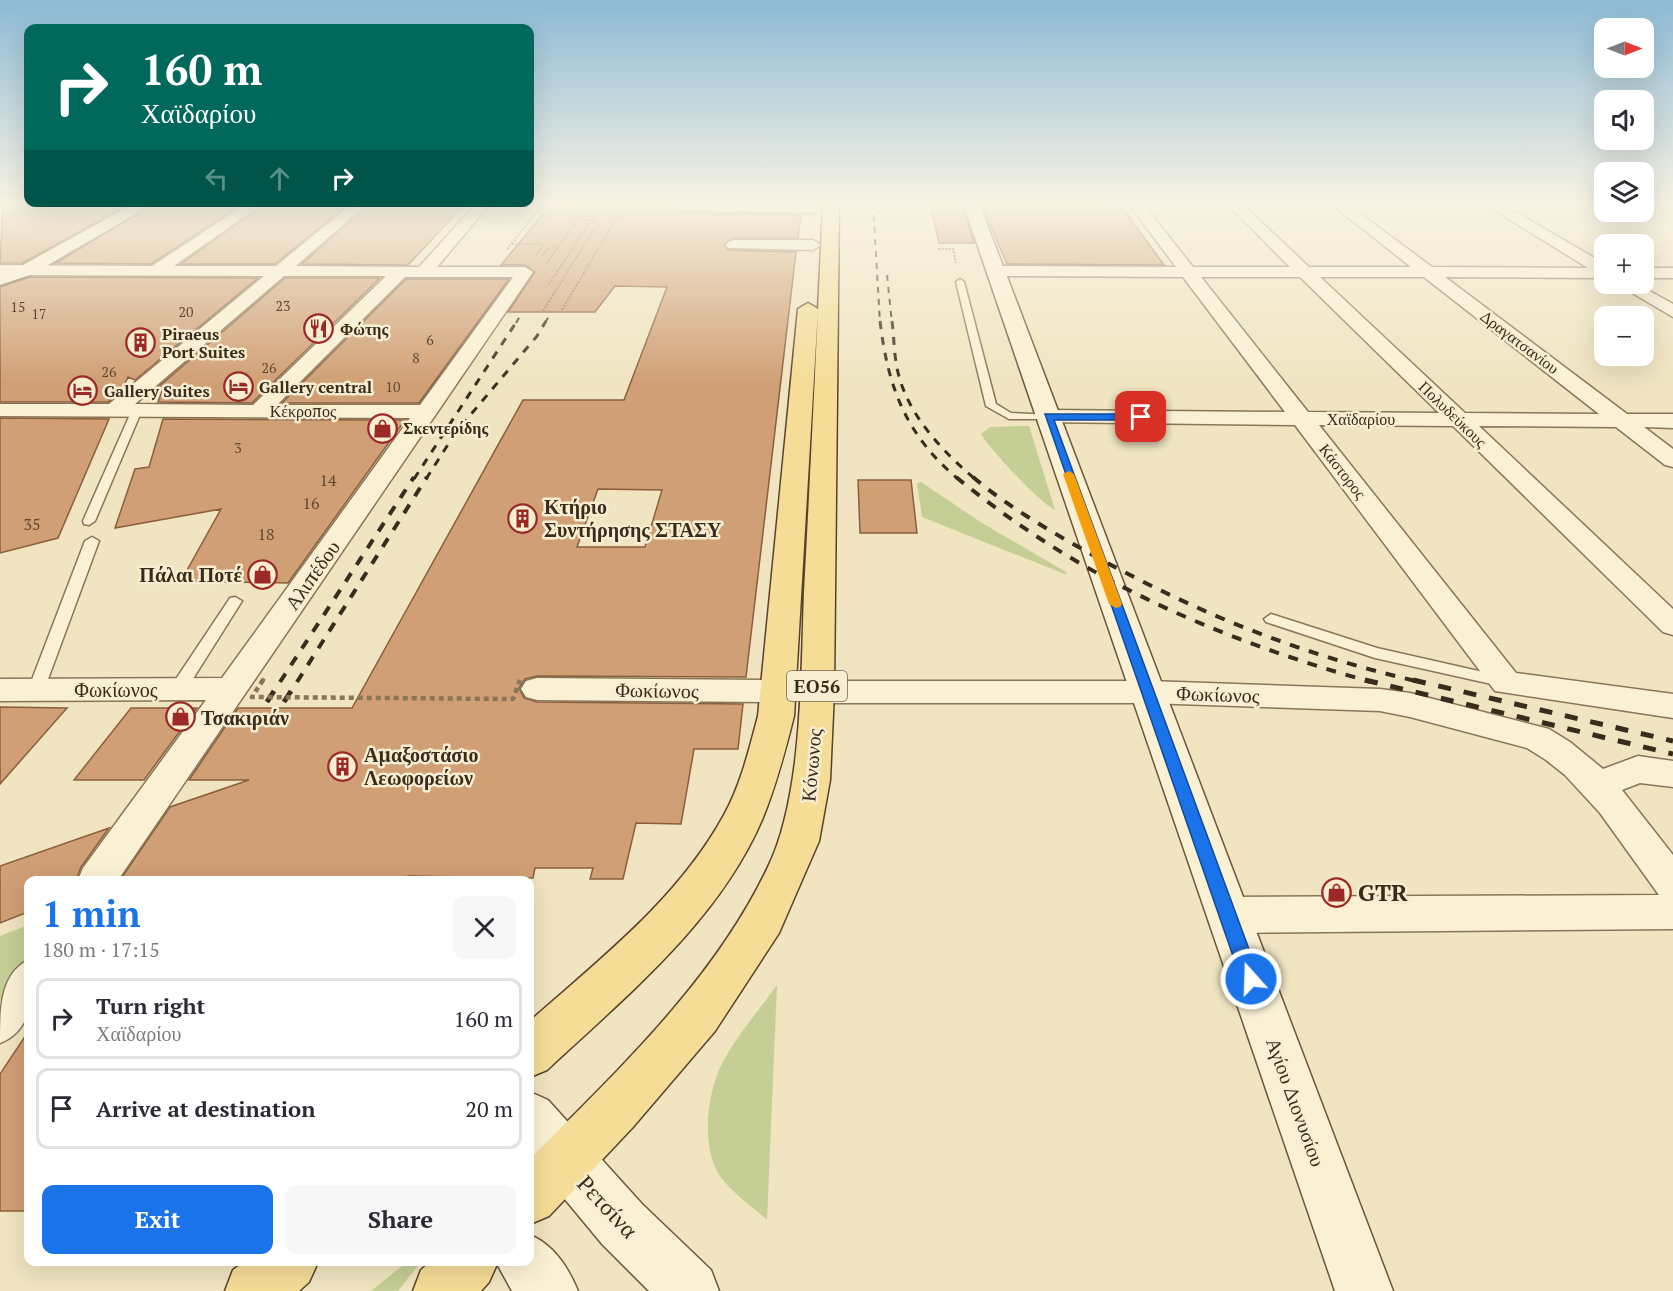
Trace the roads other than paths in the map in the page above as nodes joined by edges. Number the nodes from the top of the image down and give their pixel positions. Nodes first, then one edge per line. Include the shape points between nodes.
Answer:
1 (39, 263) edge
2 (167, 263) edge
3 (289, 263) edge
4 (431, 263) edge
5 (812, 263) edge
6 (819, 263) edge
7 (993, 263) edge
8 (1182, 263) edge
9 (1295, 263) edge
10 (1416, 263) edge
11 (0, 270) edge
12 (27, 270) junction
13 (157, 270) junction
14 (280, 271) junction
15 (401, 271) junction
16 (424, 271) junction
17 (996, 272) junction
18 (1189, 272) junction
19 (1304, 272) junction
20 (1428, 272) junction
21 (1594, 272) edge
22 (1654, 273) edge
23 (1673, 273) edge
24 (0, 279) edge
25 (960, 282) road end
26 (1643, 294) edge
27 (1673, 312) edge
28 (0, 410) edge
29 (115, 410) junction
30 (137, 410) junction
31 (259, 411) junction
32 (426, 412) junction
33 (1048, 417) junction
34 (1302, 418) junction
35 (1458, 420) junction
36 (1622, 421) junction
37 (1673, 421) edge
38 (1673, 460) edge
39 (89, 521) dead end
40 (92, 541) dead end
41 (235, 601) dead end
42 (1271, 619) dead end
43 (1673, 625) edge
44 (1506, 682) junction
45 (528, 684) road end
46 (178, 689) junction
47 (231, 689) junction
48 (0, 690) edge
49 (36, 690) junction
50 (778, 691) junction
51 (817, 692) junction
52 (1148, 692) junction
53 (1673, 706) edge
54 (1666, 772) edge
55 (1597, 786) junction
56 (100, 876) edge
57 (1673, 884) edge
58 (1673, 912) edge
59 (1227, 915) junction
60 (24, 986) edge
61 (0, 1022) edge
62 (534, 1049) edge
63 (534, 1132) edge
64 (547, 1178) edge
65 (284, 1266) edge
66 (465, 1266) edge
67 (528, 1266) edge
68 (254, 1291) edge
69 (442, 1291) edge
70 (549, 1291) edge
71 (690, 1291) edge
72 (1364, 1291) edge

1 - 12 main road
2 - 13 street
3 - 14 street
4 - 16 street
5 - 50 main road, Κόνωνος / ΕΟ56
6 - 51 main road, Κόνωνος / ΕΟ56
7 - 17 main road, Αγίου Διονυσίου
8 - 18 street, Κάστορος
9 - 19 street, Πολυδεύκους
10 - 20 street, Δραγατσανίου
11 - 12 street
12 - 13 street
12 - 24 main road
13 - 14 street
14 - 15 street
14 - 29 street
15 - 16 street
15 - 31 street
16 - 32 street, Αλιπέδου via 525,272
17 - 18 street
17 - 33 main road, Αγίου Διονυσίου
18 - 19 street
18 - 34 street, Κάστορος
19 - 20 street
19 - 35 street, Πολυδεύκους
20 - 21 street
20 - 36 street, Δραγατσανίου
22 - 23 street
25 - 33 lane via 991,406 1009,416
26 - 27 street
28 - 29 street, Κέκροπος
29 - 30 street, Κέκροπος
30 - 31 street, Κέκροπος
30 - 39 lane
31 - 32 street, Κέκροπος
32 - 47 street, Αλιπέδου
33 - 34 street, Χαϊδαρίου
33 - 52 main road, Αγίου Διονυσίου
34 - 35 street, Χαϊδαρίου
34 - 44 street, Κάστορος
35 - 36 street, Χαϊδαρίου
35 - 43 street, Πολυδεύκους
36 - 37 street, Χαϊδαρίου
36 - 38 street, Δραγατσανίου
40 - 49 lane
41 - 46 lane
42 - 44 lane via 1374,653
44 - 53 street
45 - 50 street, Φωκίωνος
46 - 47 street, Φωκίωνος
46 - 49 street, Φωκίωνος
47 - 56 street, Αλιπέδου
48 - 49 street, Φωκίωνος
50 - 62 main road, Κόνωνος / ΕΟ56 via 768,755 756,792 716,867 683,909
51 - 52 street, Φωκίωνος
51 - 64 main road, Κόνωνος / ΕΟ56 via 807,807 789,868 764,919 698,1014 615,1109
52 - 55 street, Φωκίωνος via 1395,701 1537,738 1571,759
52 - 59 main road, Αγίου Διονυσίου
54 - 55 street via 1638,769
55 - 57 street
58 - 59 street
59 - 72 main road, Αγίου Διονυσίου
60 - 61 street
63 - 64 main road, Ρετσίνα
64 - 71 main road, Ρετσίνα via 622,1224
65 - 68 main road
66 - 69 main road
67 - 70 main road

